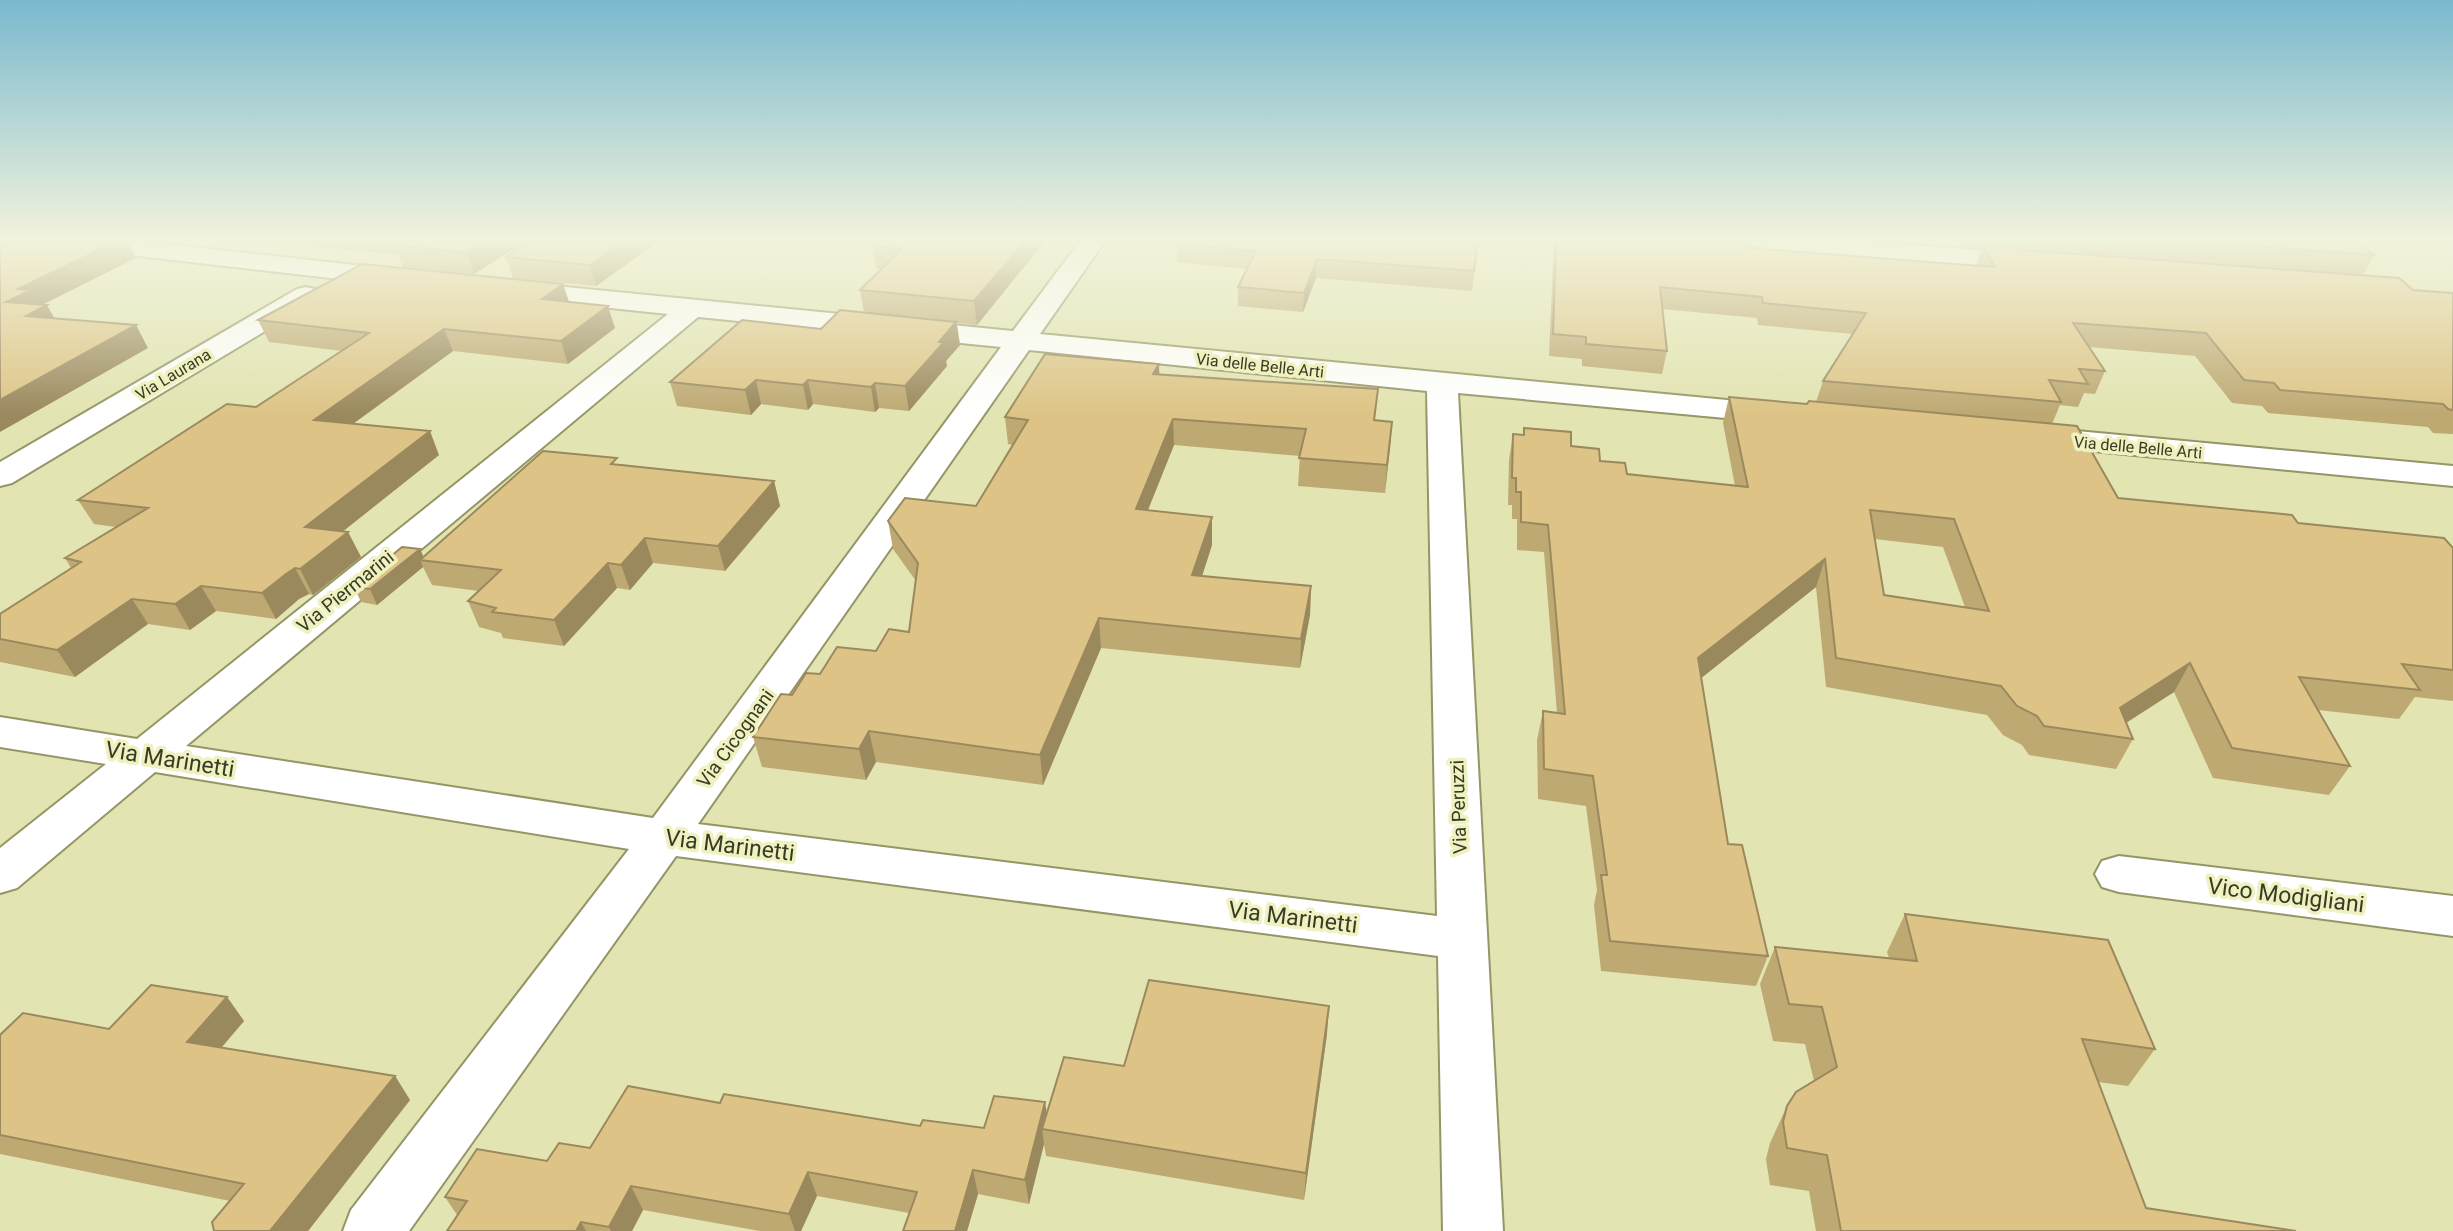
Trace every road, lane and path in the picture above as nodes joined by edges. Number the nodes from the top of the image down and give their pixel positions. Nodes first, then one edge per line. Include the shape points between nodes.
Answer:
1 (301, 298) edge
2 (616, 298) edge
3 (1050, 298) edge
4 (692, 308) junction
5 (1019, 341) junction
6 (1442, 383) junction
7 (1802, 416) edge
8 (2010, 435) edge
9 (0, 476) edge
10 (2453, 476) edge
11 (0, 732) edge
12 (144, 755) junction
13 (664, 837) junction
14 (2119, 874) dead end
15 (0, 875) edge
16 (2453, 916) edge
17 (1463, 939) junction
18 (373, 1231) edge
19 (1473, 1231) edge

1 - 9 street, Via Laurana
2 - 4 street, Via delle Belle Arti
3 - 5 street, Via Cicognani
4 - 5 street, Via delle Belle Arti
4 - 12 street, Via Piermarini
5 - 6 street, Via delle Belle Arti
5 - 13 street, Via Cicognani
6 - 7 street, Via delle Belle Arti
6 - 17 street, Via Peruzzi
8 - 10 street, Via delle Belle Arti
11 - 12 street, Via Marinetti
12 - 13 street, Via Marinetti
12 - 15 street, Via Piermarini
13 - 17 street, Via Marinetti
13 - 18 street, Via Cicognani
14 - 16 street, Vico Modigliani
17 - 19 street, Via Peruzzi

